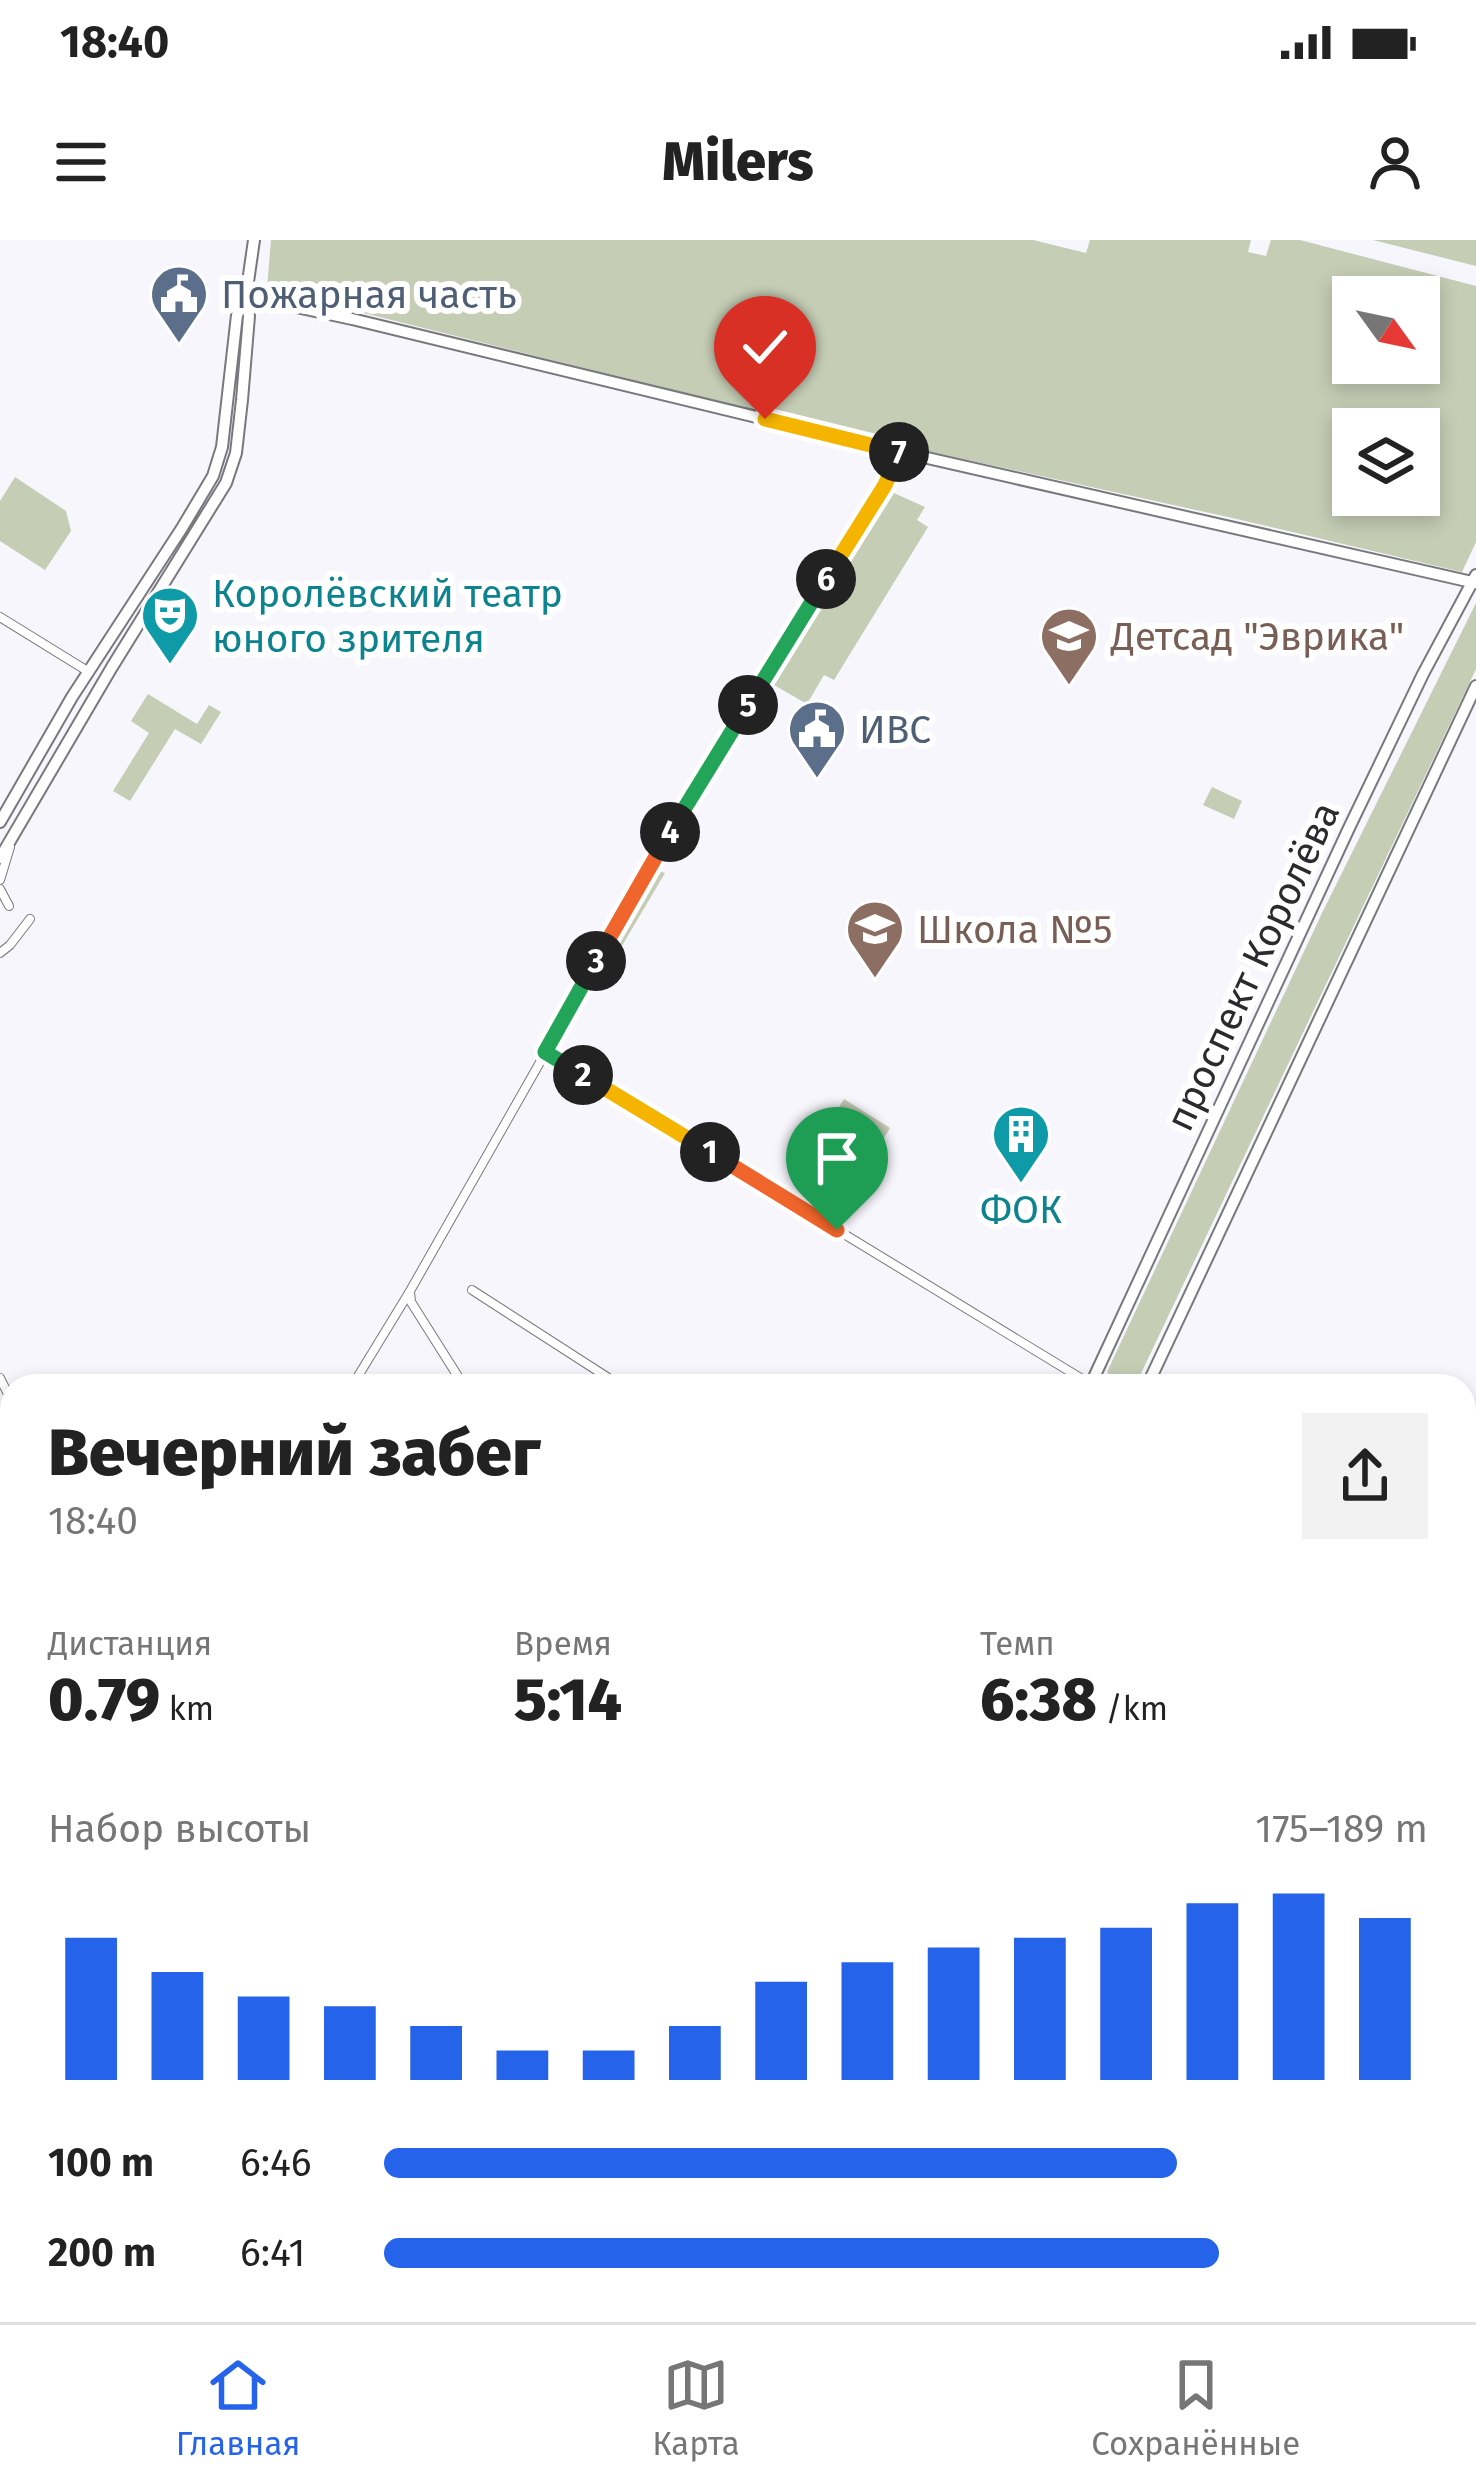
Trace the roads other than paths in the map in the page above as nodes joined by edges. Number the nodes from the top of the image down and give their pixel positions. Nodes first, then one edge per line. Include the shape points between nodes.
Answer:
1 (254, 240) edge
2 (247, 296) junction
3 (901, 452) junction
4 (1475, 581) edge
5 (0, 617) edge
6 (88, 672) junction
7 (104, 681) junction
8 (1476, 686) edge
9 (0, 823) edge
10 (14, 835) junction
11 (0, 858) edge
12 (0, 885) edge
13 (0, 904) edge
14 (30, 919) dead end
15 (0, 953) edge
16 (545, 1052) junction
17 (472, 1290) dead end
18 (410, 1291) junction
19 (359, 1374) edge
20 (456, 1374) edge
21 (602, 1374) edge
22 (1074, 1374) edge
23 (1097, 1374) edge
24 (1153, 1374) edge

1 - 2 main road
2 - 3 main road
2 - 6 main road via 237,314 213,476
2 - 7 main road via 232,469
3 - 4 main road
3 - 16 street
4 - 23 main road, проспект Королёва via 1358,809
5 - 6 street
6 - 7 main road
6 - 9 main road
7 - 10 main road
8 - 24 main road
10 - 11 main road
10 - 12 street
12 - 13 street via 9,906
14 - 15 street
16 - 18 street
16 - 22 street
17 - 21 street
18 - 19 street
18 - 20 street

